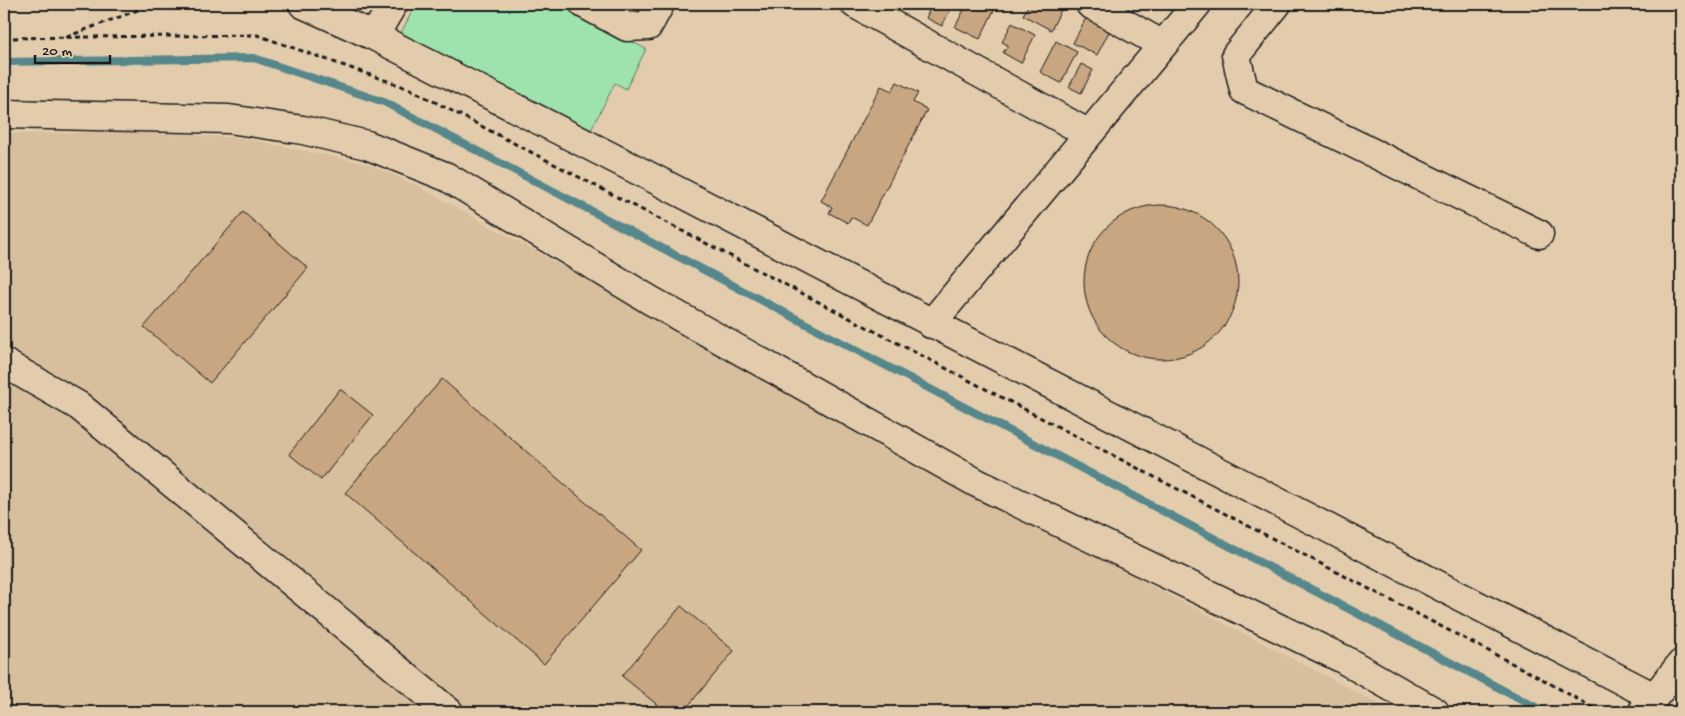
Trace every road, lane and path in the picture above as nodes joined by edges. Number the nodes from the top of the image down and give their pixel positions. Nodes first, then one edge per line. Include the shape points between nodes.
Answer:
1 (183, 4) edge
2 (303, 4) edge
3 (393, 4) edge
4 (584, 4) edge
5 (660, 4) edge
6 (855, 4) edge
7 (1090, 4) edge
8 (1197, 4) edge
9 (1277, 4) edge
10 (374, 36) junction
11 (4, 38) edge
12 (63, 38) junction
13 (1163, 45) junction
14 (4, 114) edge
15 (1089, 134) junction
16 (1540, 234) dead end
17 (931, 324) junction
18 (4, 363) edge
19 (1681, 664) edge
20 (1648, 705) edge
21 (449, 712) edge
22 (1435, 712) edge
23 (1600, 712) edge

1 - 12 path via 146,7
2 - 10 street
3 - 10 street
4 - 5 street via 627,27 648,26
6 - 15 street
7 - 13 street
8 - 13 street
9 - 16 street via 1236,55 1244,90
10 - 17 street
11 - 12 path
12 - 23 path via 257,35 410,88
13 - 15 street
14 - 22 street via 229,119 303,130 367,145 447,177 650,300 977,483 1343,659
15 - 17 street
17 - 20 street
18 - 21 street via 79,406
19 - 20 street

